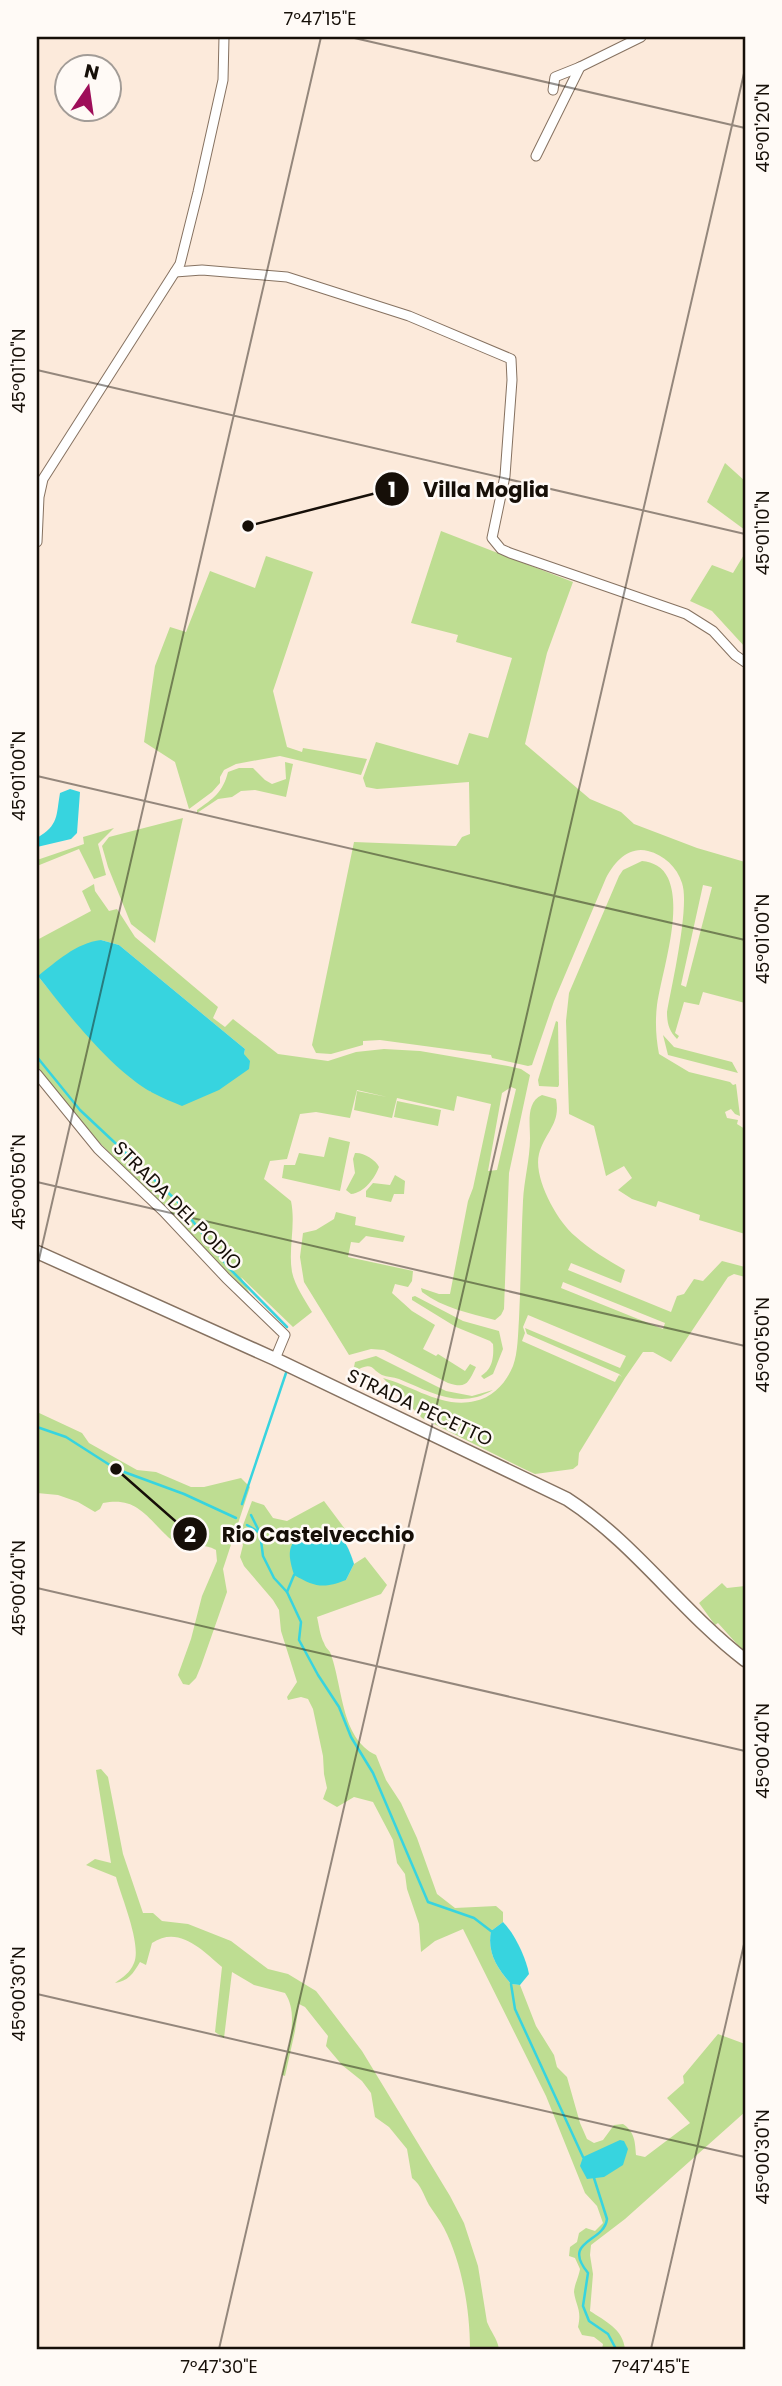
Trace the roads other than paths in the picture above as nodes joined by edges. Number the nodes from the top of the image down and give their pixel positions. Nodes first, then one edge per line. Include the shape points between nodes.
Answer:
1 (224, 37) edge
2 (641, 37) edge
3 (580, 67) junction
4 (553, 90) dead end
5 (536, 156) dead end
6 (176, 272) junction
7 (37, 542) edge
8 (745, 662) edge
9 (37, 1074) edge
10 (37, 1252) edge
11 (275, 1359) junction
12 (745, 1660) edge

1 - 6 street via 223,80
2 - 3 street
3 - 4 street via 555,76
3 - 5 street
6 - 7 street via 43,479
6 - 8 street via 287,276 409,316 511,359 505,476 492,538 496,544 510,553 686,614 713,631
9 - 11 street, STRADA DEL PODIO via 98,1149 285,1335
10 - 11 main road, STRADA PECETTO
11 - 12 main road, STRADA PECETTO via 577,1505 610,1530 704,1626

